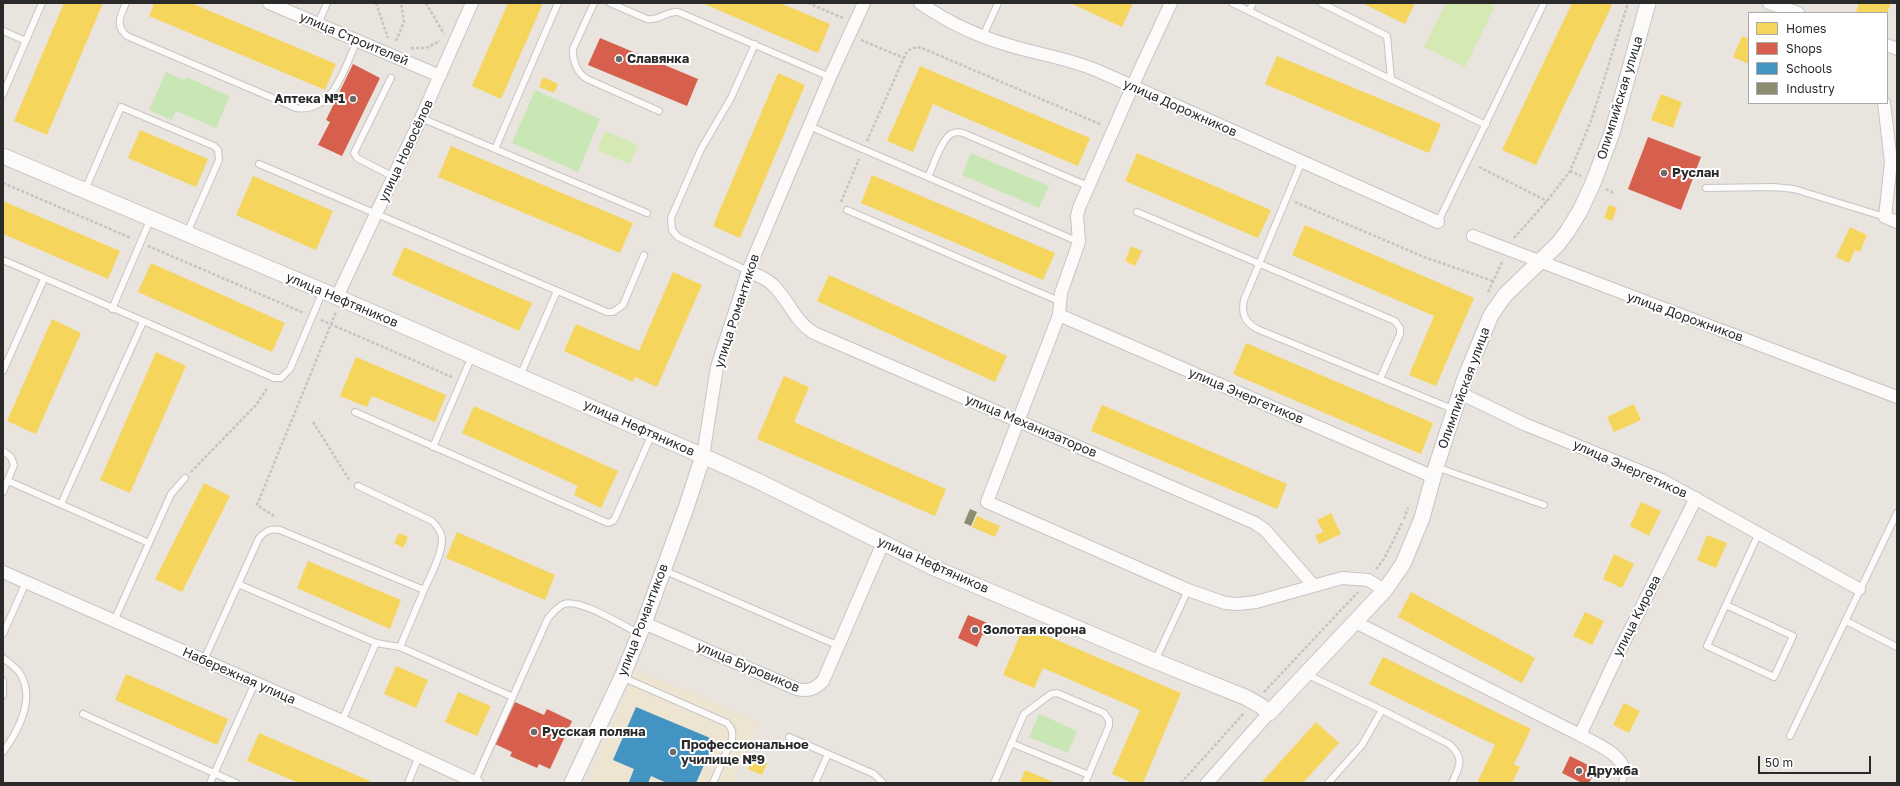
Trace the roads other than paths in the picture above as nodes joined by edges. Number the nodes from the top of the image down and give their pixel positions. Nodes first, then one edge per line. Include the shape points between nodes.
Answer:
1 (42, 3) edge
2 (126, 3) edge
3 (269, 3) edge
4 (326, 3) edge
5 (472, 3) edge
6 (558, 3) edge
7 (594, 3) edge
8 (610, 3) edge
9 (864, 3) edge
10 (920, 3) edge
11 (998, 3) edge
12 (1171, 3) edge
13 (1232, 3) edge
14 (1253, 3) edge
15 (1321, 3) edge
16 (1544, 3) edge
17 (1648, 3) edge
18 (1773, 4) edge
19 (1249, 11) junction
20 (1795, 12) edge
21 (318, 24) junction
22 (3, 31) edge
23 (983, 36) junction
24 (26, 41) junction
25 (357, 41) junction
26 (755, 44) junction
27 (440, 76) junction
28 (830, 77) junction
29 (391, 78) dead end
30 (1391, 79) junction
31 (1132, 86) junction
32 (3, 94) edge
33 (1884, 104) edge
34 (659, 111) dead end
35 (422, 118) junction
36 (1486, 125) junction
37 (809, 126) junction
38 (495, 149) junction
39 (3, 156) edge
40 (1302, 161) junction
41 (259, 164) dead end
42 (394, 177) junction
43 (928, 177) junction
44 (1088, 186) junction
45 (1706, 188) dead end
46 (85, 190) junction
47 (847, 210) road end
48 (1137, 212) dead end
49 (646, 213) dead end
50 (376, 214) junction
51 (1885, 217) junction
52 (150, 218) junction
53 (1438, 222) joint
54 (1897, 222) edge
55 (187, 233) junction
56 (1473, 236) dead end
57 (1079, 242) junction
58 (644, 255) dead end
59 (3, 260) edge
60 (1539, 262) junction
61 (1260, 264) junction
62 (748, 271) junction
63 (44, 278) junction
64 (323, 291) junction
65 (557, 291) junction
66 (1059, 301) junction
67 (337, 303) junction
68 (112, 309) junction
69 (1059, 315) junction
70 (143, 322) junction
71 (472, 356) junction
72 (3, 371) edge
73 (520, 376) junction
74 (1380, 380) junction
75 (1460, 393) junction
76 (1897, 397) edge
77 (1455, 410) junction
78 (355, 412) dead end
79 (1019, 421) junction
80 (652, 434) junction
81 (433, 447) junction
82 (3, 451) edge
83 (703, 456) junction
84 (1435, 472) junction
85 (185, 478) road end
86 (8, 481) junction
87 (358, 486) road end
88 (3, 492) edge
89 (1696, 498) junction
90 (61, 504) junction
91 (1544, 505) dead end
92 (1897, 513) edge
93 (1758, 535) junction
94 (148, 543) junction
95 (883, 544) junction
96 (663, 570) junction
97 (3, 572) edge
98 (26, 582) junction
99 (238, 584) junction
100 (1313, 585) junction
101 (1859, 589) junction
102 (424, 590) junction
103 (1188, 590) junction
104 (1385, 590) junction
105 (1726, 605) junction
106 (114, 621) junction
107 (1846, 621) junction
108 (1355, 622) junction
109 (642, 628) junction
110 (3, 634) edge
111 (376, 643) junction
112 (839, 646) junction
113 (400, 647) junction
114 (1897, 647) edge
115 (3, 658) edge
116 (204, 660) junction
117 (1155, 661) junction
118 (1306, 674) junction
119 (622, 677) junction
120 (3, 681) edge
121 (255, 683) junction
122 (3, 695) edge
123 (513, 697) junction
124 (1382, 710) junction
125 (1270, 713) junction
126 (83, 714) dead end
127 (342, 721) junction
128 (1580, 735) junction
129 (1790, 736) dead end
130 (788, 738) dead end
131 (1011, 743) junction
132 (3, 752) edge
133 (828, 754) junction
134 (419, 756) junction
135 (1625, 770) joint
136 (215, 774) junction
137 (1089, 775) junction
138 (480, 782) edge
139 (210, 783) edge
140 (236, 783) edge
141 (408, 783) edge
142 (572, 783) edge
143 (713, 783) edge
144 (815, 783) edge
145 (883, 783) edge
146 (994, 783) edge
147 (1086, 783) edge
148 (1208, 783) edge
149 (1328, 783) edge
150 (1452, 783) edge
151 (1622, 783) edge

1 - 24 lane
2 - 25 lane via 119,25 127,36 296,108 305,109 321,104 333,93
3 - 21 street, улица Строителей
4 - 21 lane
5 - 27 street, улица Новосёлов
6 - 38 lane
7 - 34 lane via 573,49 572,54 578,71 587,79
8 - 26 lane via 653,20 672,11 678,12
9 - 28 street, улица Романтиков
10 - 23 street, улица Дорожников
11 - 23 lane
12 - 31 street
13 - 19 lane
14 - 19 lane
15 - 30 lane via 1387,36
16 - 36 lane
17 - 60 street, Олимпийская улица via 1612,133 1593,183 1567,232
18 - 20 street
19 - 30 lane
21 - 25 street, улица Строителей
22 - 24 lane
23 - 31 street, улица Дорожников via 1006,45 1082,64
24 - 32 lane
25 - 27 street, улица Строителей
26 - 28 lane
26 - 62 lane via 731,98 701,149 671,218 672,230 678,237
27 - 35 street, улица Новосёлов
28 - 37 street, улица Романтиков
29 - 42 lane via 354,153 357,158
30 - 36 lane
31 - 40 street, улица Дорожников
31 - 44 street
33 - 51 street via 1890,162
35 - 38 lane
35 - 42 street, улица Новосёлов
36 - 53 lane
37 - 43 lane
37 - 62 street, улица Романтиков
38 - 49 lane
39 - 46 street, улица Нефтяников
40 - 53 street, улица Дорожников
40 - 61 lane
41 - 50 lane
42 - 50 street, улица Новосёлов
43 - 44 lane via 944,140 956,132
43 - 57 lane
44 - 57 street via 1077,216
45 - 51 lane via 1794,189
46 - 52 street, улица Нефтяников
46 - 55 lane via 121,107 214,146 218,150 219,160
47 - 66 lane
48 - 61 lane
50 - 65 lane
50 - 67 street, улица Новосёлов
51 - 54 street
52 - 55 street, улица Нефтяников
52 - 68 lane
55 - 64 street, улица Нефтяников
56 - 60 street, улица Дорожников
57 - 66 street
58 - 65 lane via 623,305 613,312 607,312
59 - 63 lane
60 - 75 street, Олимпийская улица via 1505,295 1491,315
60 - 76 street, улица Дорожников
61 - 74 lane via 1242,308 1249,324
61 - 74 lane via 1395,321 1400,334
62 - 79 street, улица Механизаторов via 775,286 800,322 814,333
62 - 83 street, улица Романтиков via 717,367
63 - 68 lane
63 - 72 lane
64 - 67 street, улица Нефтяников
64 - 70 lane via 290,368 281,378 274,378
65 - 73 lane
66 - 69 street
67 - 71 street, улица Нефтяников
68 - 70 lane
69 - 79 street
69 - 84 street, улица Энергетиков
70 - 90 lane
71 - 73 street, улица Нефтяников
71 - 81 lane
73 - 80 street, улица Нефтяников
74 - 77 lane
75 - 77 street, Олимпийская улица
75 - 89 street, улица Энергетиков via 1524,424 1640,471
77 - 84 street, Олимпийская улица
78 - 81 lane
79 - 100 street, улица Механизаторов via 1255,523 1265,530
79 - 103 street via 987,502
80 - 81 lane via 616,518 608,523
80 - 83 street, улица Нефтяников
82 - 86 lane via 14,465
83 - 95 street, улица Нефтяников
83 - 96 street, улица Романтиков
84 - 91 lane
84 - 104 street, Олимпийская улица via 1414,541 1397,575
85 - 94 lane via 172,494
86 - 88 lane
86 - 90 lane
87 - 102 lane via 432,521 439,530 442,540 439,554
89 - 93 street, улица Энергетиков
89 - 128 street, улица Кирова
90 - 94 lane
92 - 101 lane
93 - 101 street, улица Энергетиков
93 - 105 lane
94 - 106 lane
95 - 112 street, улица Буровиков
95 - 117 street, улица Нефтяников
96 - 109 street, улица Романтиков
96 - 112 lane
97 - 98 street, Набережная улица
98 - 106 street, Набережная улица
98 - 110 lane
99 - 102 lane via 259,538 273,528
99 - 111 lane
99 - 116 lane
100 - 103 street via 1256,602 1238,604 1225,603
100 - 104 street via 1342,578 1368,580
101 - 107 lane
102 - 113 lane
103 - 117 lane
104 - 108 street, Олимпийская улица
105 - 105 lane via 1793,636 1774,677 1707,646
106 - 116 street, Набережная улица
107 - 114 lane
107 - 129 lane
108 - 118 street, Олимпийская улица
108 - 128 street
109 - 112 street, улица Буровиков via 804,691 818,687 823,681
109 - 119 street, улица Романтиков
109 - 123 lane via 586,606 565,604 548,618
111 - 113 lane
111 - 127 lane
113 - 123 lane
115 - 132 lane via 19,672 26,691 24,712 14,736
116 - 121 street, Набережная улица
117 - 125 street, улица Нефтяников via 1255,702
118 - 124 lane
118 - 125 street, Олимпийская улица
119 - 142 street, улица Романтиков
119 - 143 lane via 731,727 732,739
120 - 122 lane
121 - 127 street, Набережная улица
121 - 136 lane
123 - 138 lane
124 - 149 lane via 1362,745
124 - 150 lane via 1449,744 1457,751 1460,759
125 - 148 street
126 - 136 lane
127 - 134 street, Набережная улица
128 - 135 street via 1616,756
130 - 133 lane
131 - 137 lane
131 - 137 lane via 1024,714 1051,694 1057,693 1104,713 1109,720 1109,726
131 - 146 lane
133 - 144 lane
133 - 145 lane via 874,774
134 - 138 street, Набережная улица
134 - 141 lane
135 - 151 lane
136 - 139 lane
136 - 140 lane
137 - 147 lane

